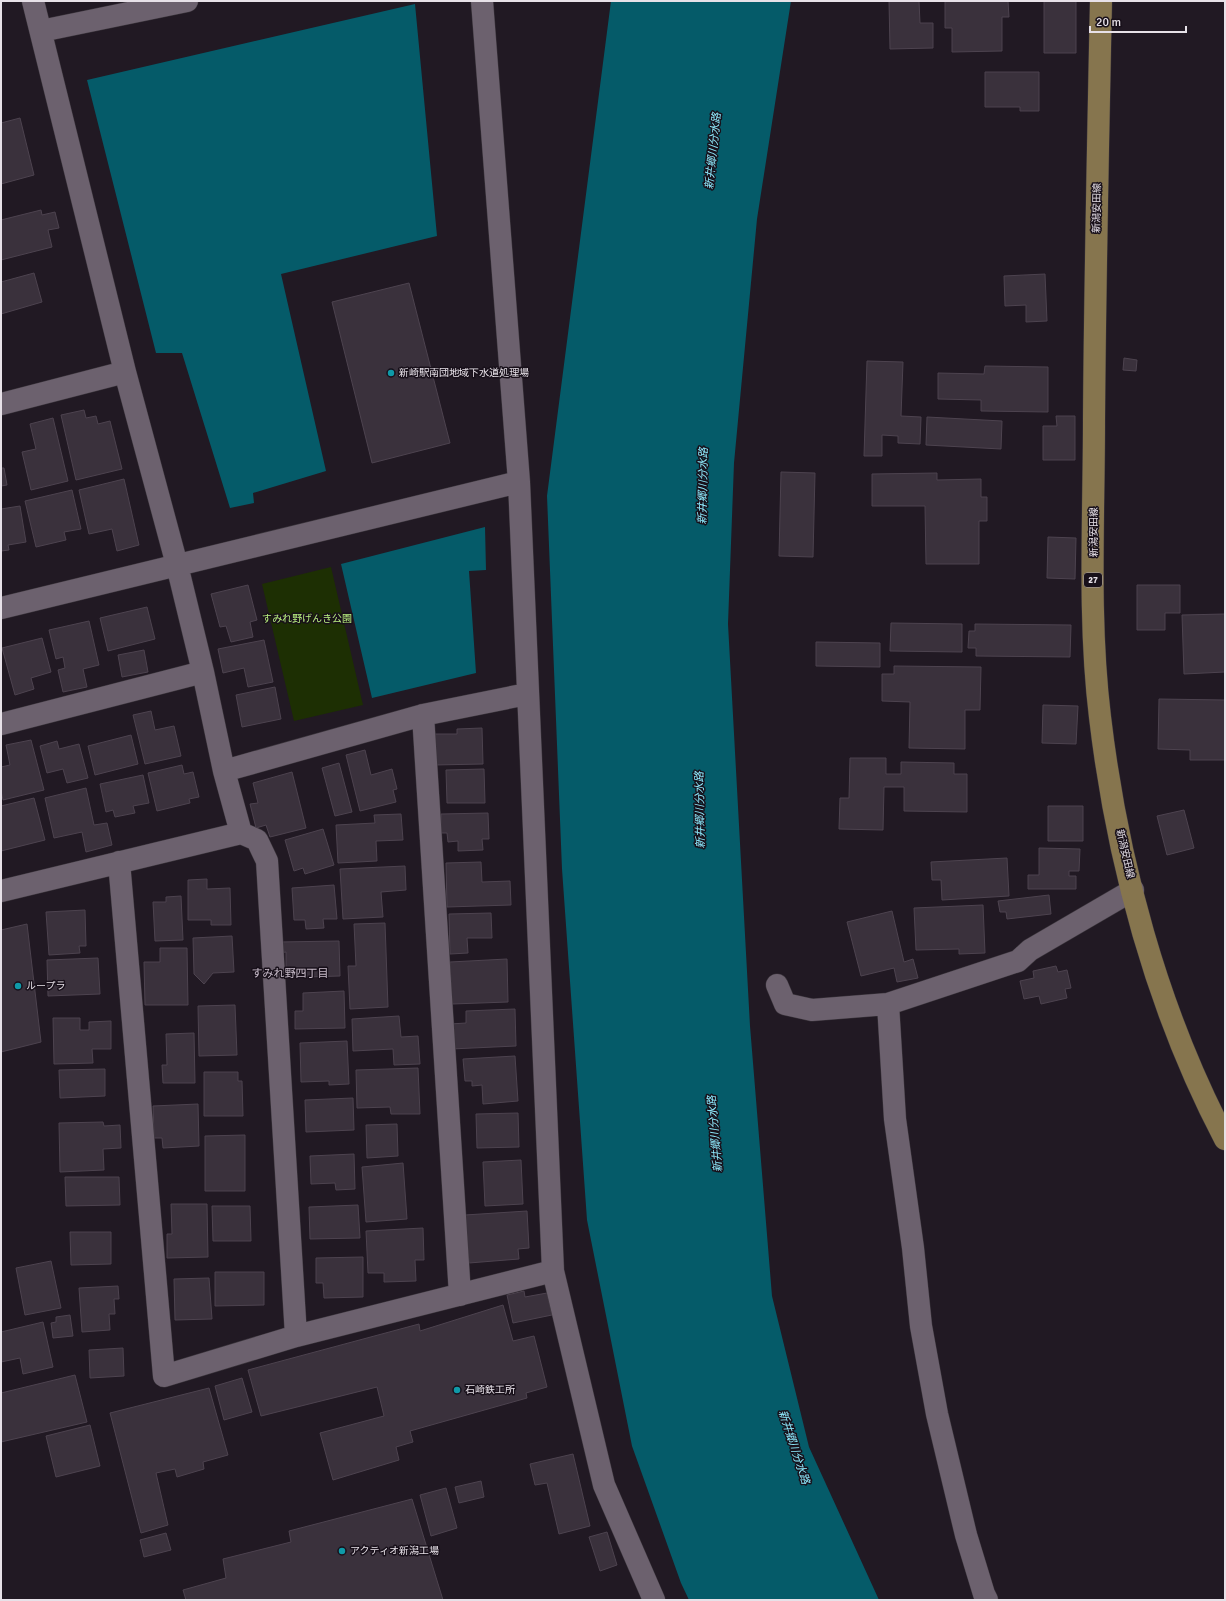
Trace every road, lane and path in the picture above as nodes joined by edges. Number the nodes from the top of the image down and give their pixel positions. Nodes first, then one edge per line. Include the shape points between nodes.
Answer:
1 (33, 1) edge
2 (187, 1) edge
3 (482, 1) edge
4 (1101, 1) edge
5 (41, 31) junction
6 (125, 372) junction
7 (1, 404) edge
8 (519, 482) junction
9 (177, 565) junction
10 (1, 608) edge
11 (203, 672) junction
12 (527, 694) junction
13 (423, 715) junction
14 (1, 724) edge
15 (224, 771) junction
16 (241, 833) junction
17 (119, 862) junction
18 (1133, 890) junction
19 (1, 891) edge
20 (777, 985) dead end
21 (888, 1004) junction
22 (1225, 1139) edge
23 (553, 1271) junction
24 (460, 1295) junction
25 (296, 1336) junction
26 (654, 1600) edge
27 (987, 1600) edge

1 - 5 street
2 - 5 street
3 - 8 street
4 - 18 main road, 新潟安田線 / 27 via 1094,360 1093,625 1100,716 1116,817
5 - 6 street
6 - 7 street
6 - 9 street
8 - 9 street
8 - 12 street
9 - 10 street
9 - 11 street
11 - 14 street
11 - 15 street
12 - 13 street
12 - 23 street
13 - 15 street
13 - 24 street
15 - 16 street
16 - 17 street
16 - 25 street via 257,840 267,861
17 - 19 street
17 - 25 street via 164,1376
18 - 21 street via 1030,950 1018,960
18 - 22 main road, 新潟安田線 / 27 via 1140,925 1173,1021 1204,1099
20 - 21 street via 784,1004 812,1010
21 - 27 street via 895,1118 914,1248 921,1326 937,1414 966,1535
23 - 24 street
23 - 26 street via 604,1485
24 - 25 street

